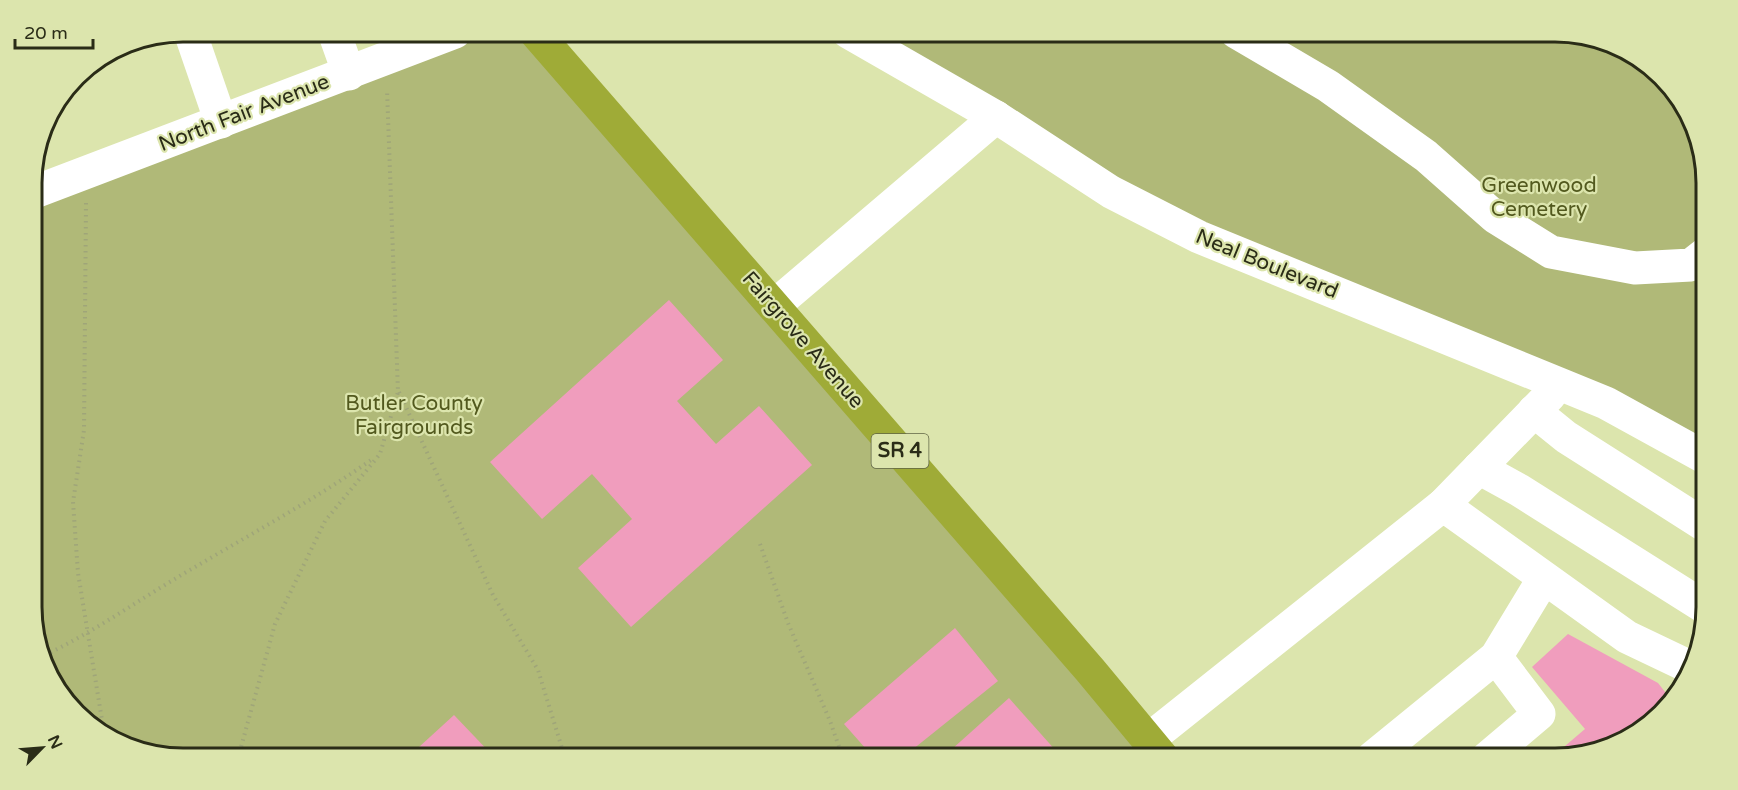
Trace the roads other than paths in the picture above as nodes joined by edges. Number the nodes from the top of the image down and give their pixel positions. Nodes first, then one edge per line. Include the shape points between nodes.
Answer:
1 (193, 42) edge
2 (338, 42) edge
3 (429, 42) edge
4 (545, 42) edge
5 (865, 42) edge
6 (1253, 42) edge
7 (349, 74) junction
8 (996, 117) junction
9 (220, 122) junction
10 (42, 189) edge
11 (1696, 264) edge
12 (774, 306) junction
13 (1560, 384) junction
14 (1534, 411) junction
15 (1696, 452) edge
16 (1479, 468) junction
17 (1443, 505) junction
18 (1696, 520) edge
19 (1544, 578) junction
20 (1696, 602) edge
21 (1496, 657) junction
22 (1684, 664) edge
23 (1154, 748) edge
24 (1156, 748) edge
25 (1384, 748) edge
26 (1499, 748) edge

1 - 9 street
2 - 7 street
3 - 7 street, North Fair Avenue
4 - 12 highway, Fairgrove Avenue / SR 4
5 - 8 street, Neal Boulevard
6 - 11 street via 1329,86 1426,156 1495,217 1551,252 1635,268
7 - 9 street, North Fair Avenue
8 - 12 street
8 - 13 street, Neal Boulevard via 1111,192 1199,237
9 - 10 street, North Fair Avenue
12 - 23 highway, Fairgrove Avenue / SR 4
13 - 14 street
13 - 15 street, Neal Boulevard via 1606,403
14 - 16 street
14 - 18 street via 1566,437
16 - 17 street
16 - 20 street
17 - 19 street
17 - 24 street
19 - 21 street
19 - 22 street via 1627,637
21 - 25 street
21 - 26 street via 1539,714

